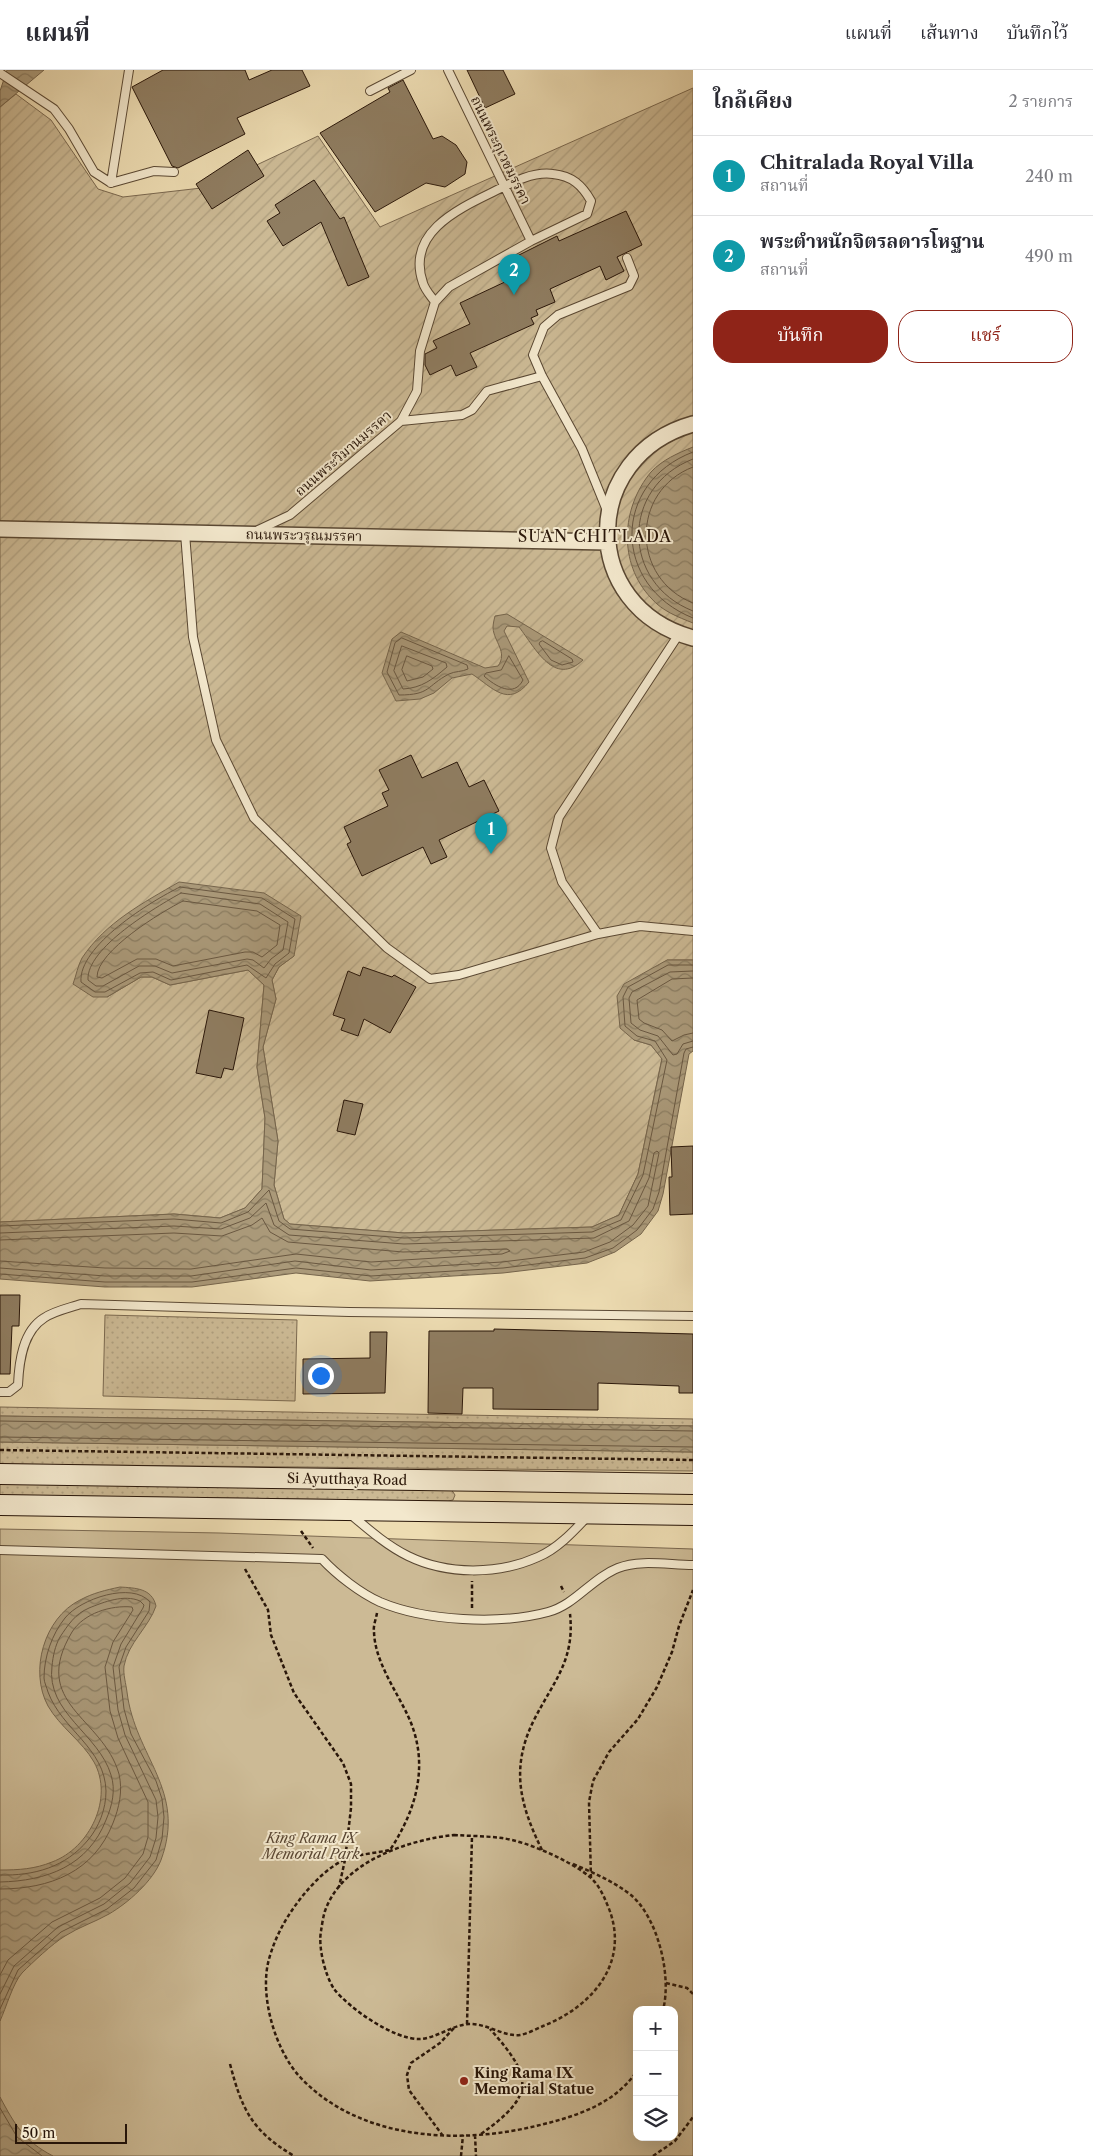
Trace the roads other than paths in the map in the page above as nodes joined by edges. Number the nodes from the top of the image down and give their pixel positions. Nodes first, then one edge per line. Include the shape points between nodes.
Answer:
1 (129, 70) edge
2 (410, 70) edge
3 (448, 70) edge
4 (0, 73) edge
5 (370, 91) dead end
6 (174, 172) dead end
7 (111, 183) junction
8 (506, 186) junction
9 (531, 241) junction
10 (627, 258) dead end
11 (435, 302) junction
12 (542, 376) junction
13 (401, 421) junction
14 (693, 424) edge
15 (608, 513) junction
16 (0, 529) edge
17 (185, 532) junction
18 (249, 534) junction
19 (608, 542) junction
20 (686, 636) edge
21 (693, 931) edge
22 (598, 934) junction
23 (693, 1316) edge
24 (0, 1392) edge
25 (0, 1474) edge
26 (477, 1481) junction
27 (693, 1484) edge
28 (0, 1505) edge
29 (345, 1510) junction
30 (476, 1512) junction
31 (590, 1513) junction
32 (693, 1515) edge
33 (0, 1550) edge
34 (693, 1565) edge

1 - 7 lane
2 - 5 lane
3 - 8 lane, ถนนพระกุเวชมรรคา
4 - 7 lane via 54,110 94,172
6 - 7 lane via 154,171
8 - 9 lane, ถนนพระกุเวชมรรคา
8 - 9 lane via 525,178 552,174 583,186 591,201 588,214
8 - 11 lane via 462,207 442,220 426,237 419,262 423,284
9 - 11 lane via 450,287
10 - 12 lane via 634,276 630,286 558,315 544,327 533,355
11 - 13 lane, ถนนพระวิมานมรรคา via 420,351 417,391
12 - 13 lane via 487,391 472,410 462,415
12 - 15 lane via 582,449
13 - 18 lane, ถนนพระวิมานมรรคา via 290,515
14 - 15 street via 661,436 632,461 613,495
15 - 19 street
16 - 17 street, ถนนพระวรุณมรรคา
17 - 18 street, ถนนพระวรุณมรรคา
17 - 22 lane via 197,656 216,740 245,801 254,818 387,948 430,979 459,975
18 - 19 street, ถนนพระวรุณมรรคา
19 - 20 street via 613,568 632,601 661,626
20 - 22 lane via 559,817 551,848 562,882
21 - 22 lane via 640,926
23 - 24 lane via 349,1312 81,1304 44,1317 29,1331 19,1367 18,1385 9,1392
25 - 26 main road, Si Ayutthaya Road
26 - 27 main road, Si Ayutthaya Road
26 - 30 main road
28 - 29 main road
29 - 30 main road
29 - 31 lane via 377,1537 408,1556 434,1566 472,1570 512,1567 539,1557 570,1536
30 - 31 main road
31 - 32 main road
33 - 34 lane via 322,1559 379,1602 429,1615 472,1619 548,1612 569,1602 617,1568 638,1564

